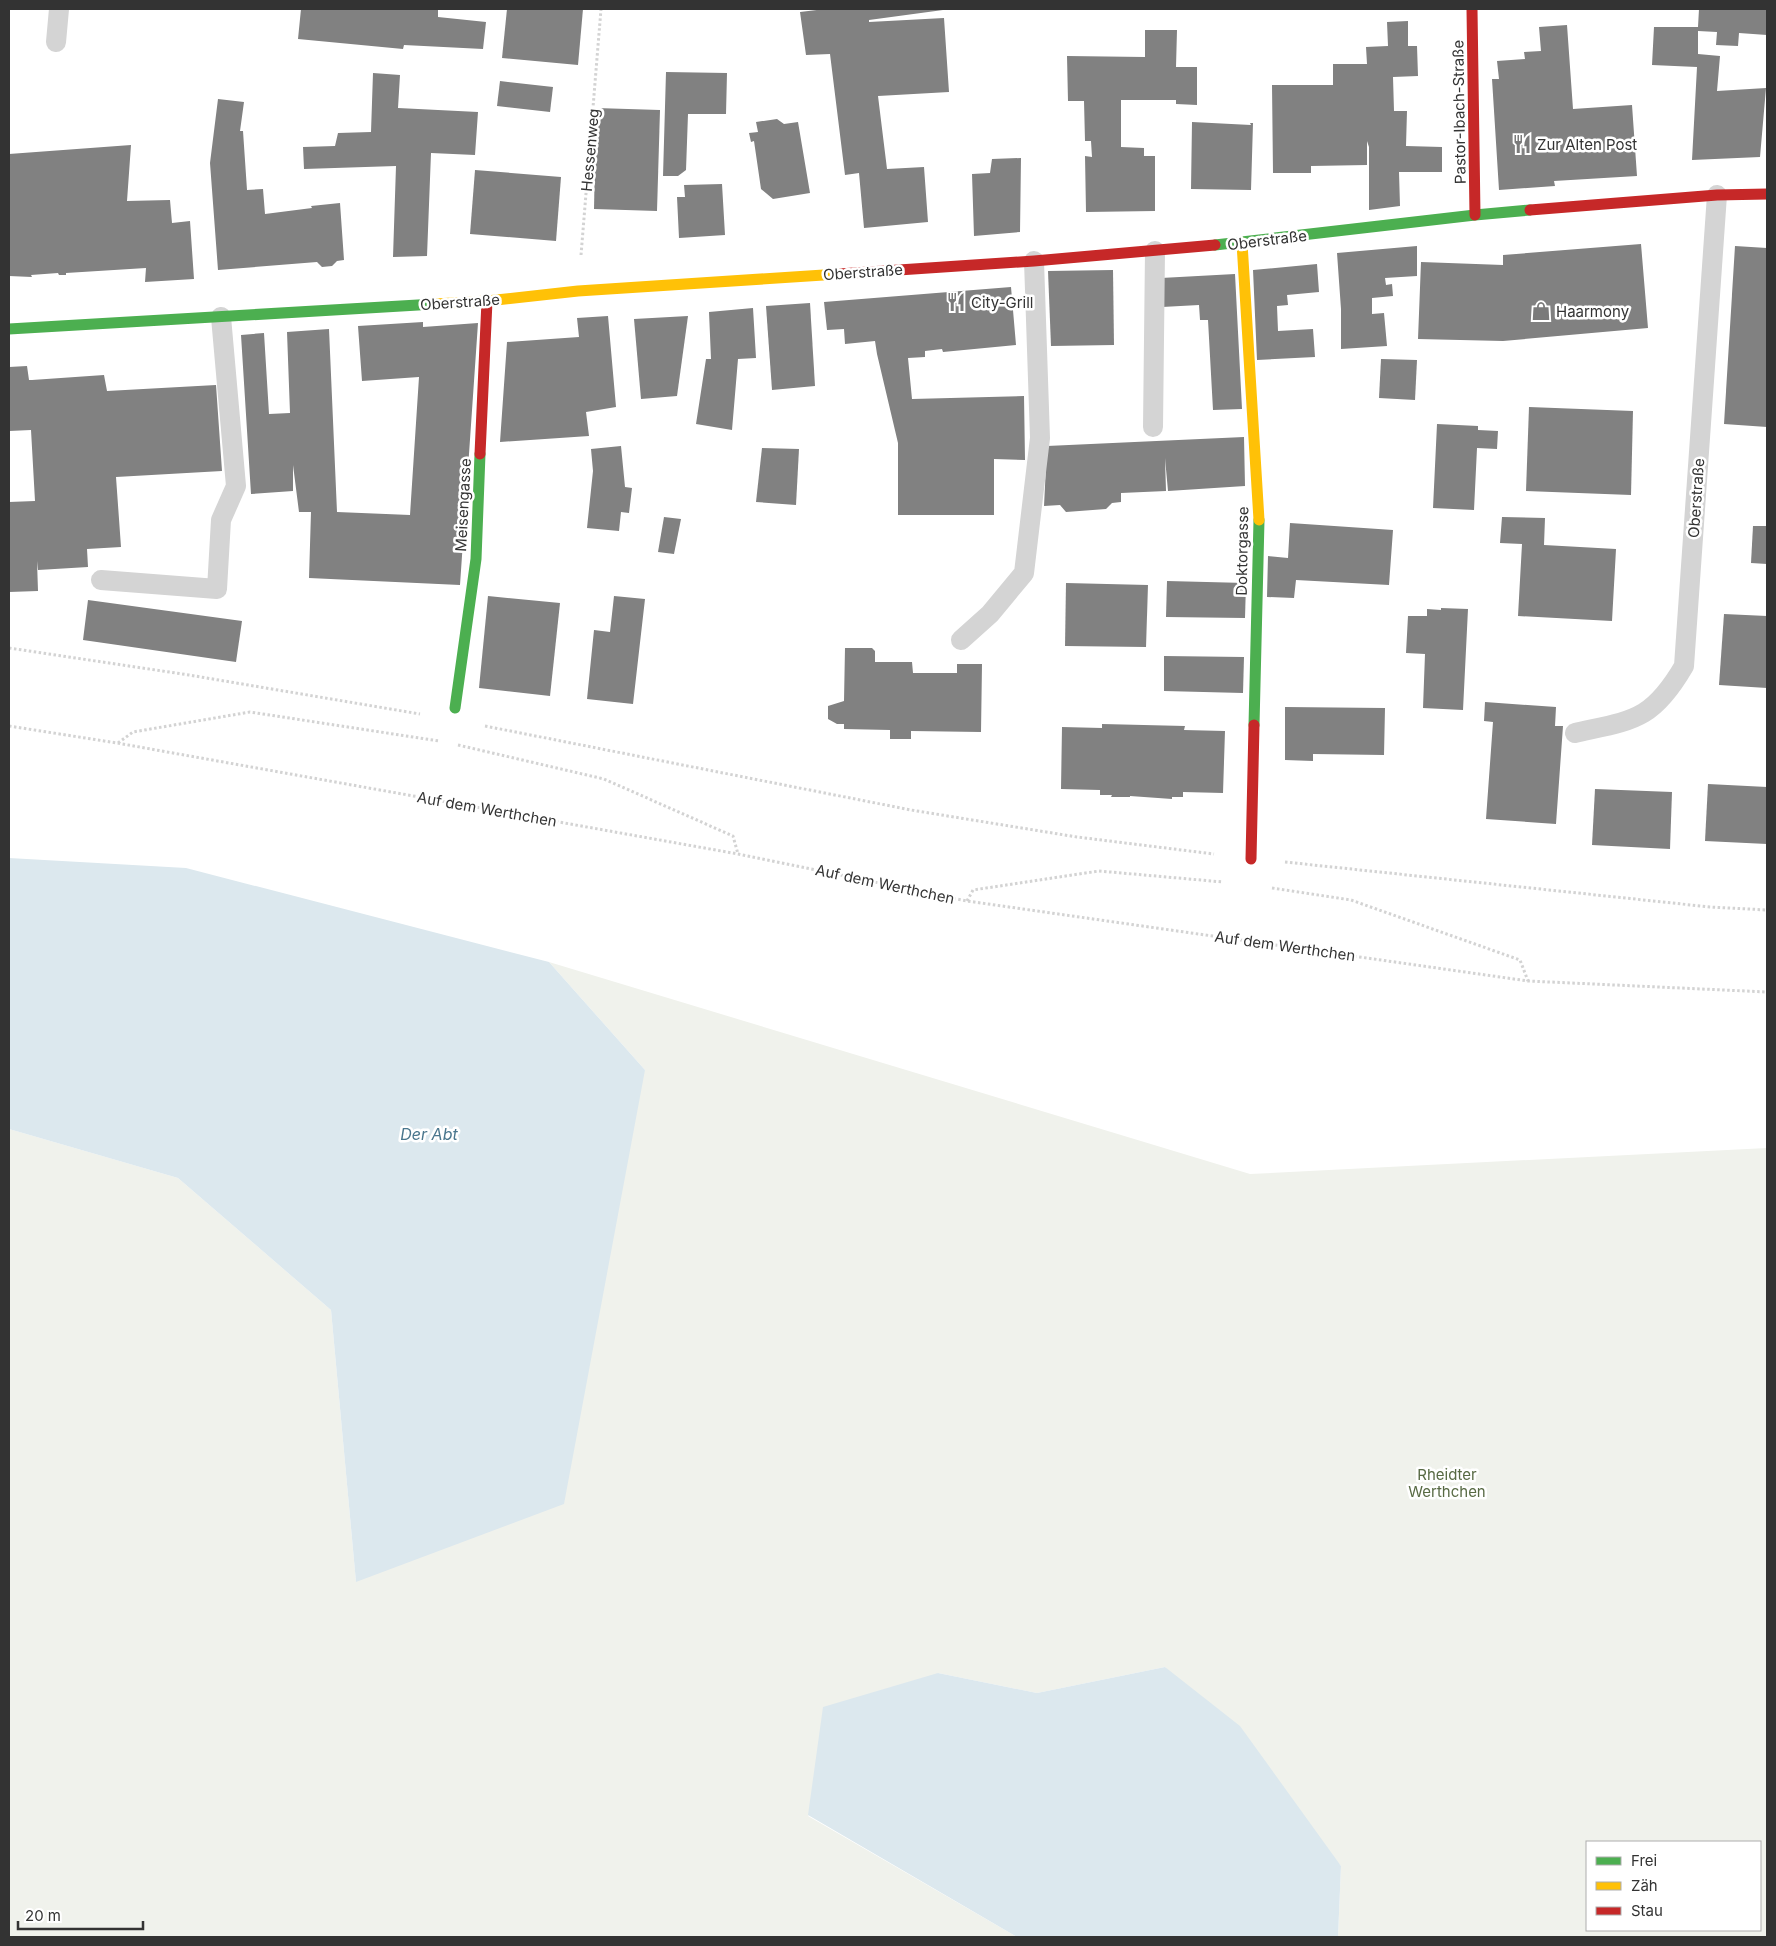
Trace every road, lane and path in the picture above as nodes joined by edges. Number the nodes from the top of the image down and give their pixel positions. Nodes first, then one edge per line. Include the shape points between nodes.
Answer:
1 (59, 9) edge
2 (601, 9) edge
3 (1472, 9) edge
4 (56, 42) dead end
5 (1767, 194) edge
6 (1717, 196) junction
7 (1475, 215) junction
8 (1242, 243) junction
9 (1155, 251) junction
10 (1034, 261) junction
11 (578, 291) junction
12 (487, 301) junction
13 (222, 317) junction
14 (9, 329) edge
15 (1153, 427) dead end
16 (101, 580) dead end
17 (960, 640) dead end
18 (9, 648) edge
19 (454, 714) junction
20 (9, 726) edge
21 (1575, 733) dead end
22 (118, 743) junction
23 (450, 743) junction
24 (738, 854) junction
25 (1251, 859) junction
26 (1248, 884) junction
27 (967, 901) junction
28 (1767, 910) edge
29 (1528, 981) junction
30 (1767, 992) edge

1 - 4 lane
2 - 11 path, Hessenweg
3 - 7 street, Pastor-Ibach-Straße
5 - 6 street, Oberstraße
6 - 7 street, Oberstraße
6 - 21 lane, Oberstraße via 1684,666 1672,688 1655,706 1631,720
7 - 8 street, Oberstraße
8 - 9 street, Oberstraße
8 - 25 street, Doktorgasse via 1259,515
9 - 10 street, Oberstraße
9 - 15 lane
10 - 11 street, Oberstraße
10 - 17 lane via 1040,438 1024,573 990,614
11 - 12 street, Oberstraße
12 - 13 street, Oberstraße
12 - 19 street, Meisengasse via 476,559
13 - 14 street, Oberstraße
13 - 16 lane via 236,486 221,520 217,588
18 - 19 path
19 - 23 path
19 - 25 path via 911,810 1077,837
20 - 22 path, Auf dem Werthchen
22 - 23 path via 133,732 250,712
22 - 24 path, Auf dem Werthchen
23 - 24 path via 604,779 732,836
24 - 27 path, Auf dem Werthchen
25 - 26 path
25 - 28 path via 1710,907
26 - 27 path via 1099,871 973,890
26 - 29 path via 1351,900 1520,960
27 - 29 path, Auf dem Werthchen
29 - 30 path, Auf dem Werthchen

